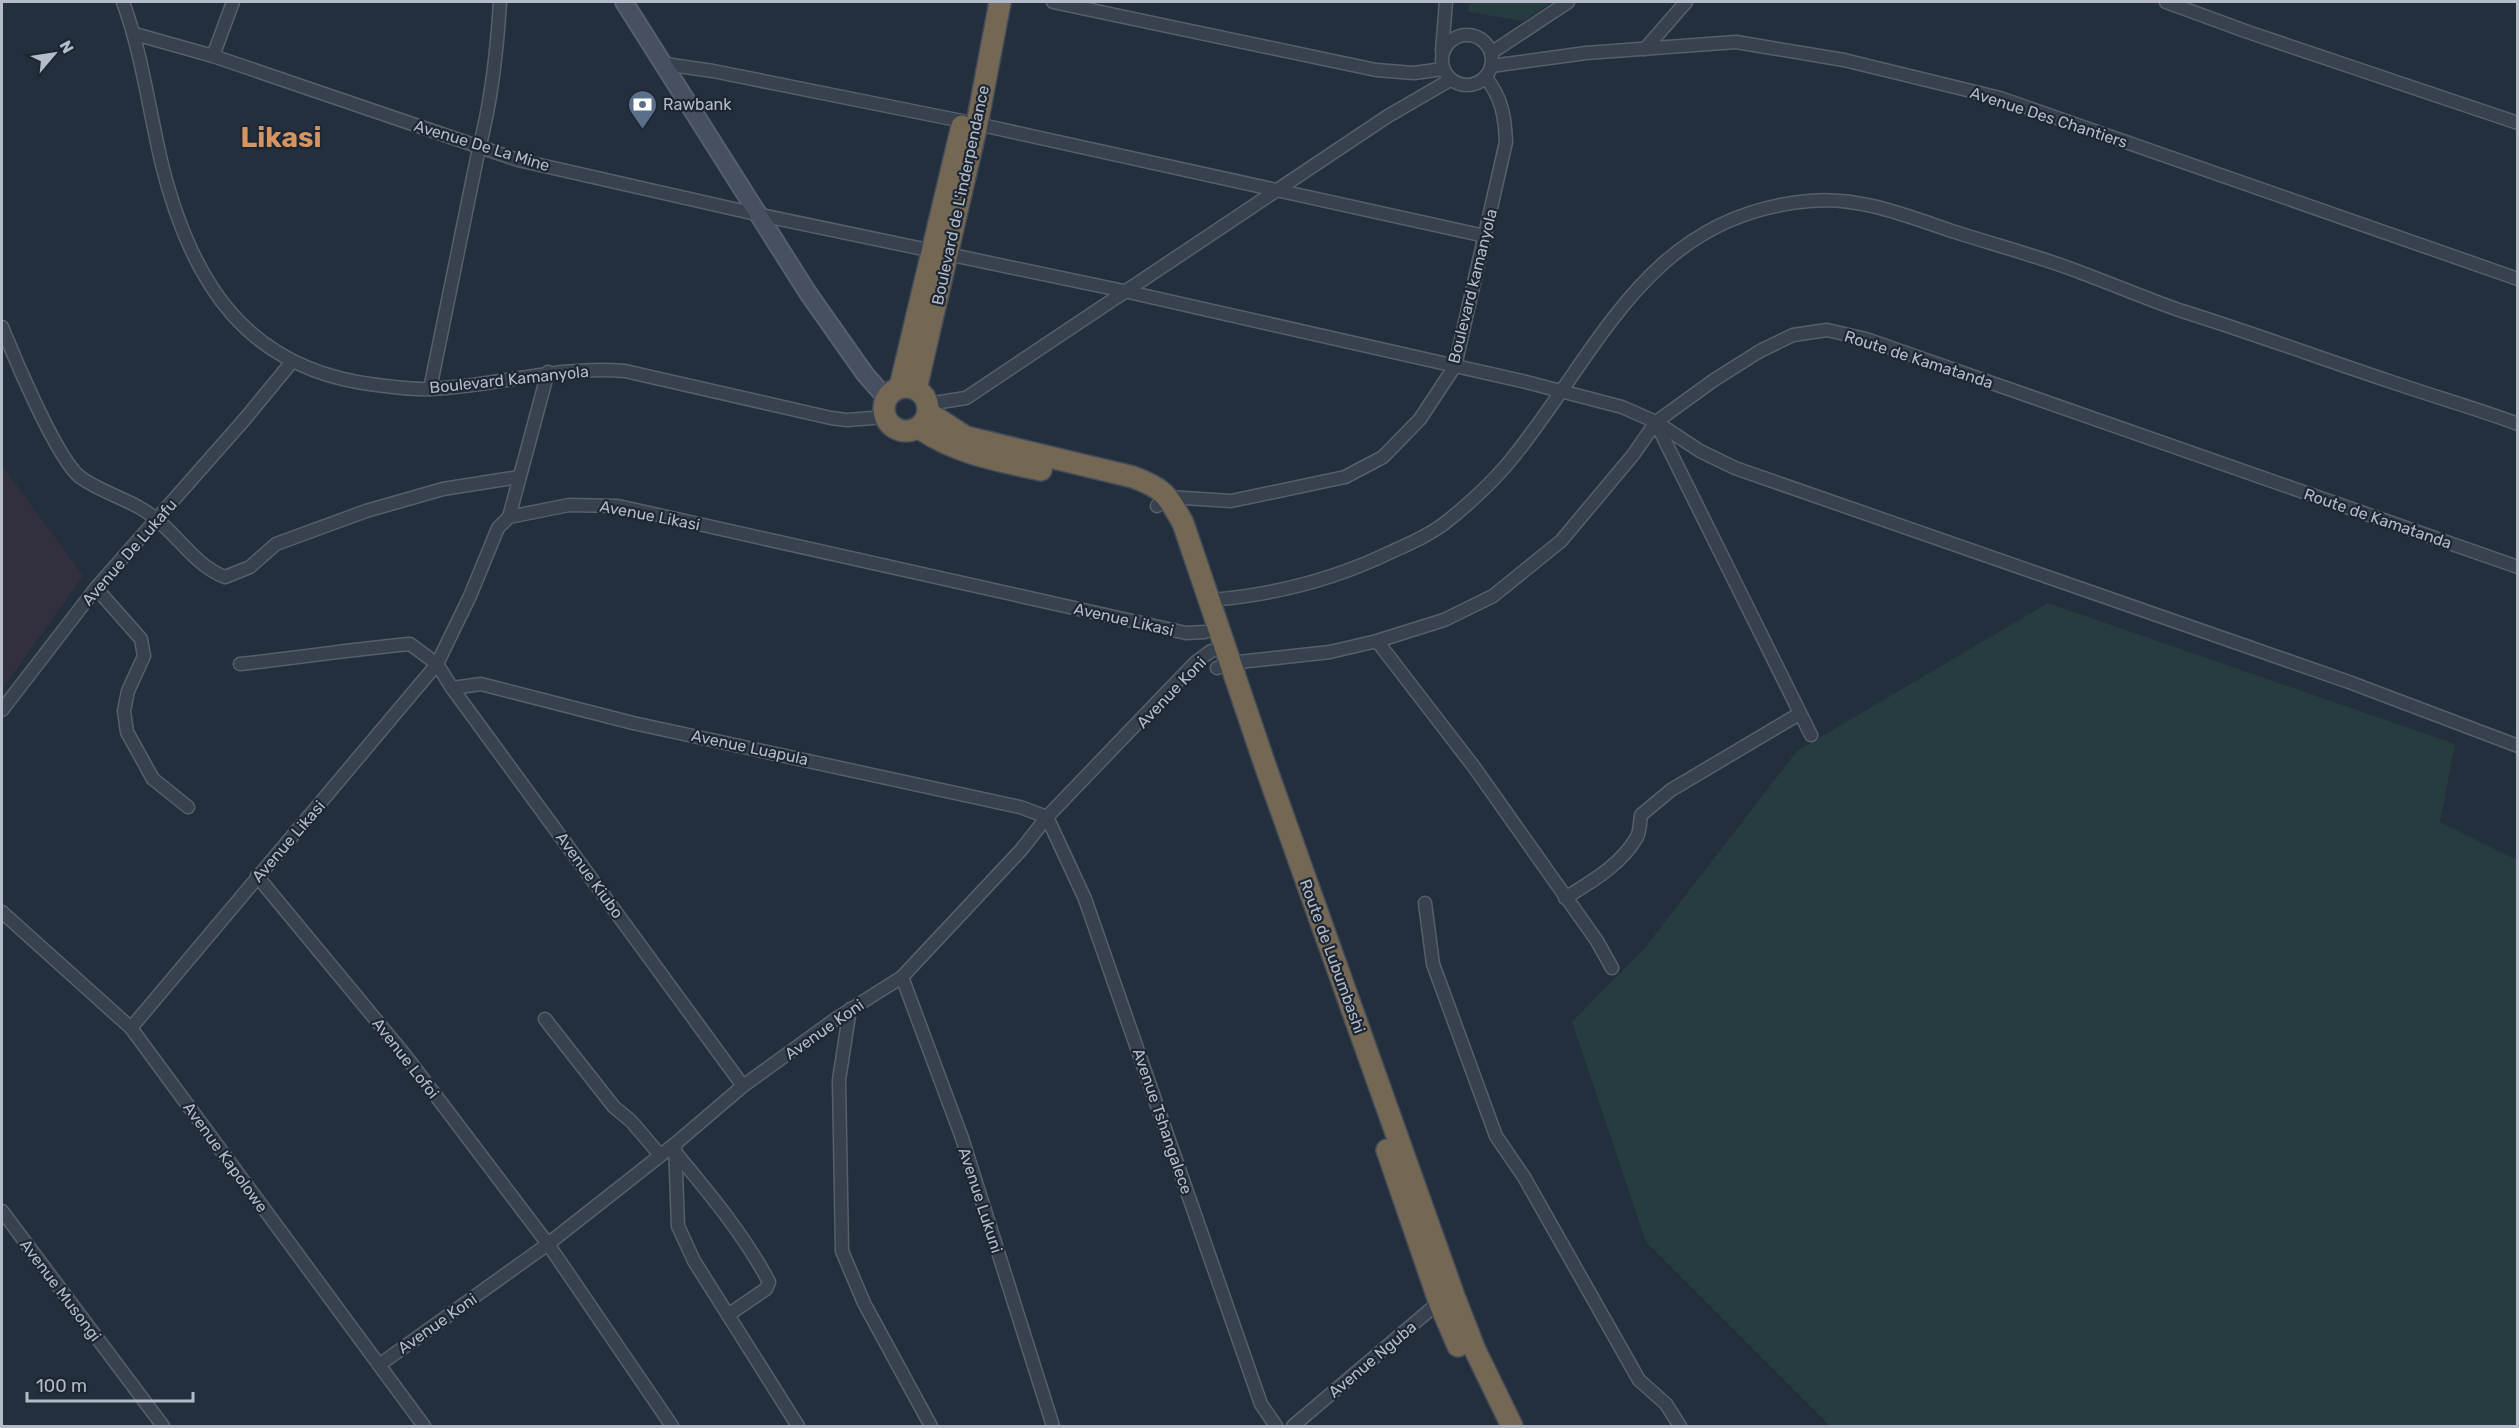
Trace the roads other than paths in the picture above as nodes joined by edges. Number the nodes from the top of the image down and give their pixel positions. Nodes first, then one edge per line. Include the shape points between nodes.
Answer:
1 (123, 2) edge
2 (233, 2) edge
3 (500, 2) edge
4 (624, 2) edge
5 (986, 2) edge
6 (1000, 2) edge
7 (1053, 2) edge
8 (1446, 2) edge
9 (1568, 2) edge
10 (1686, 2) edge
11 (2166, 2) edge
12 (135, 34) junction
13 (1645, 49) junction
14 (1441, 55) junction
15 (213, 56) junction
16 (665, 64) junction
17 (1489, 65) junction
18 (1443, 69) junction
19 (1450, 80) junction
20 (970, 123) junction
21 (2517, 123) edge
22 (478, 148) junction
23 (1279, 191) junction
24 (756, 214) junction
25 (1485, 236) junction
26 (941, 251) junction
27 (2517, 279) edge
28 (1124, 291) junction
29 (2, 327) edge
30 (291, 363) junction
31 (1455, 366) junction
32 (548, 372) junction
33 (430, 389) junction
34 (1563, 391) junction
35 (909, 405) junction
36 (1656, 422) junction
37 (2517, 424) edge
38 (519, 477) junction
39 (1157, 496) junction
40 (509, 517) junction
41 (157, 519) junction
42 (2517, 567) edge
43 (96, 588) junction
44 (1210, 600) junction
45 (1377, 641) junction
46 (1330, 652) joint
47 (1218, 653) junction
48 (240, 664) dead end
49 (437, 664) junction
50 (452, 688) junction
51 (2, 710) edge
52 (1799, 714) junction
53 (1811, 735) dead end
54 (2517, 746) edge
55 (188, 807) dead end
56 (1047, 817) junction
57 (257, 876) junction
58 (1565, 898) junction
59 (1425, 903) dead end
60 (2, 912) edge
61 (1612, 968) dead end
62 (902, 977) junction
63 (849, 1009) junction
64 (545, 1019) dead end
65 (131, 1028) junction
66 (743, 1086) junction
67 (675, 1148) junction
68 (660, 1155) junction
69 (2, 1211) edge
70 (548, 1244) junction
71 (1447, 1300) junction
72 (728, 1315) junction
73 (379, 1365) junction
74 (163, 1426) edge
75 (424, 1426) edge
76 (672, 1426) edge
77 (798, 1426) edge
78 (931, 1426) edge
79 (1053, 1426) edge
80 (1276, 1426) edge
81 (1293, 1426) edge
82 (1499, 1426) edge
83 (1512, 1426) edge
84 (1680, 1426) edge

1 - 12 street, Boulevard Kamanyola
2 - 15 street
3 - 22 street via 488,114
4 - 16 main road
5 - 20 highway, Boulevard de L'inderpendance
6 - 20 highway, Boulevard de L'inderpendance
7 - 18 street via 1376,70 1414,73
8 - 14 street
9 - 17 street
10 - 13 street
11 - 21 street
12 - 15 street, Avenue De La Mine
12 - 30 street, Boulevard Kamanyola via 162,164 191,252 214,292 243,326
13 - 17 street, Avenue Des Chantiers
13 - 27 street, Avenue Des Chantiers via 1736,42 1844,60 2000,98
14 - 17 street via 1454,37 1469,34 1483,40
14 - 18 street
15 - 22 street, Avenue De La Mine
16 - 20 street
16 - 24 main road
17 - 19 street via 1468,85
17 - 25 street, Boulevard kamanyola via 1502,105 1506,142
18 - 19 street
19 - 23 street, Boulevard Kamanyola via 1388,116
20 - 23 street
20 - 26 highway, Boulevard de L'inderpendance
22 - 24 street, Avenue De La Mine
22 - 33 street
23 - 25 street
23 - 28 street, Boulevard Kamanyola
24 - 26 street, Avenue De La Mine
24 - 35 main road via 839,338
25 - 31 street, Boulevard kamanyola
26 - 28 street, Avenue De La Mine
26 - 35 highway, Boulevard de L'inderpendance
28 - 31 street, Avenue De La Mine
28 - 35 street, Boulevard Kamanyola via 966,398
29 - 41 street via 33,397 78,476
30 - 33 street, Boulevard Kamanyola via 338,379
30 - 41 street, Avenue De Lukafu
31 - 34 street, Avenue De La Mine
31 - 39 street, Boulevard kamanyola via 1420,419 1383,457 1345,477 1231,501
32 - 33 street, Boulevard Kamanyola
32 - 35 street, Boulevard Kamanyola via 625,371 847,420
32 - 38 street
34 - 36 street, Avenue De La Mine via 1622,406
34 - 37 street via 1595,342 1647,276 1697,236 1731,219 1774,206 1845,200 1884,208 2052,262 2180,310
34 - 44 street via 1510,461 1427,536 1352,570 1301,587
35 - 39 highway via 938,441 968,454
36 - 42 street, Route de Kamatanda via 1760,351 1793,335 1827,330 1888,347
36 - 45 street, Route de Kamatanda via 1561,541 1493,596 1443,620
36 - 52 street
36 - 54 street, Avenue De La Mine via 1735,468 2349,681
38 - 40 street
38 - 41 street via 443,489 366,511 276,544 250,567 225,577 213,573
39 - 44 highway, Route de Lubumbashi via 1183,523
39 - 47 highway, Route de Lubumbashi
40 - 47 street, Avenue Likasi via 569,505 618,506 1186,633
40 - 49 street, Avenue Likasi via 498,528
41 - 43 street, Avenue De Lukafu
43 - 51 street, Avenue De Lukafu
43 - 55 street via 141,639 144,656 124,711 128,732 153,779
44 - 47 highway, Route de Lubumbashi
45 - 46 street, Route de Kamatanda
45 - 58 street via 1474,767
46 - 47 street, Avenue Likasi
47 - 56 street, Avenue Koni via 1196,663
47 - 71 highway, Route de Lubumbashi
48 - 49 street via 411,644
49 - 50 street, Avenue Kiubo
49 - 57 street, Avenue Likasi
50 - 56 street, Avenue Luapula via 480,684 633,723 1020,807
50 - 66 street, Avenue Kiubo
52 - 53 street
52 - 58 street via 1671,790 1641,814 1638,836 1614,863
56 - 62 street, Avenue Koni
56 - 80 street, Avenue Tshangalece via 1085,899 1261,1404
57 - 65 street, Avenue Likasi
57 - 70 street, Avenue Lofoi via 405,1055
58 - 61 street
59 - 84 street via 1433,964 1496,1136 1524,1177 1639,1380 1666,1404
60 - 65 street, Avenue Kapolowe
62 - 63 street, Avenue Koni
62 - 79 street, Avenue Lukuni via 962,1138
63 - 66 street, Avenue Koni
63 - 78 street via 839,1080 842,1251 864,1303
64 - 68 street via 614,1107
65 - 73 street, Avenue Kapolowe
66 - 67 street, Avenue Koni
67 - 68 street, Avenue Koni
67 - 72 street via 678,1226 694,1261
67 - 72 street via 769,1282
68 - 70 street, Avenue Koni
69 - 74 street, Avenue Musongi
70 - 73 street, Avenue Koni
70 - 76 street, Avenue Lofoi
71 - 81 street, Avenue Nguba
71 - 82 highway, Route de Lubumbashi via 1464,1359
71 - 83 highway, Route de Lubumbashi
72 - 77 street
73 - 75 street, Avenue Kapolowe

